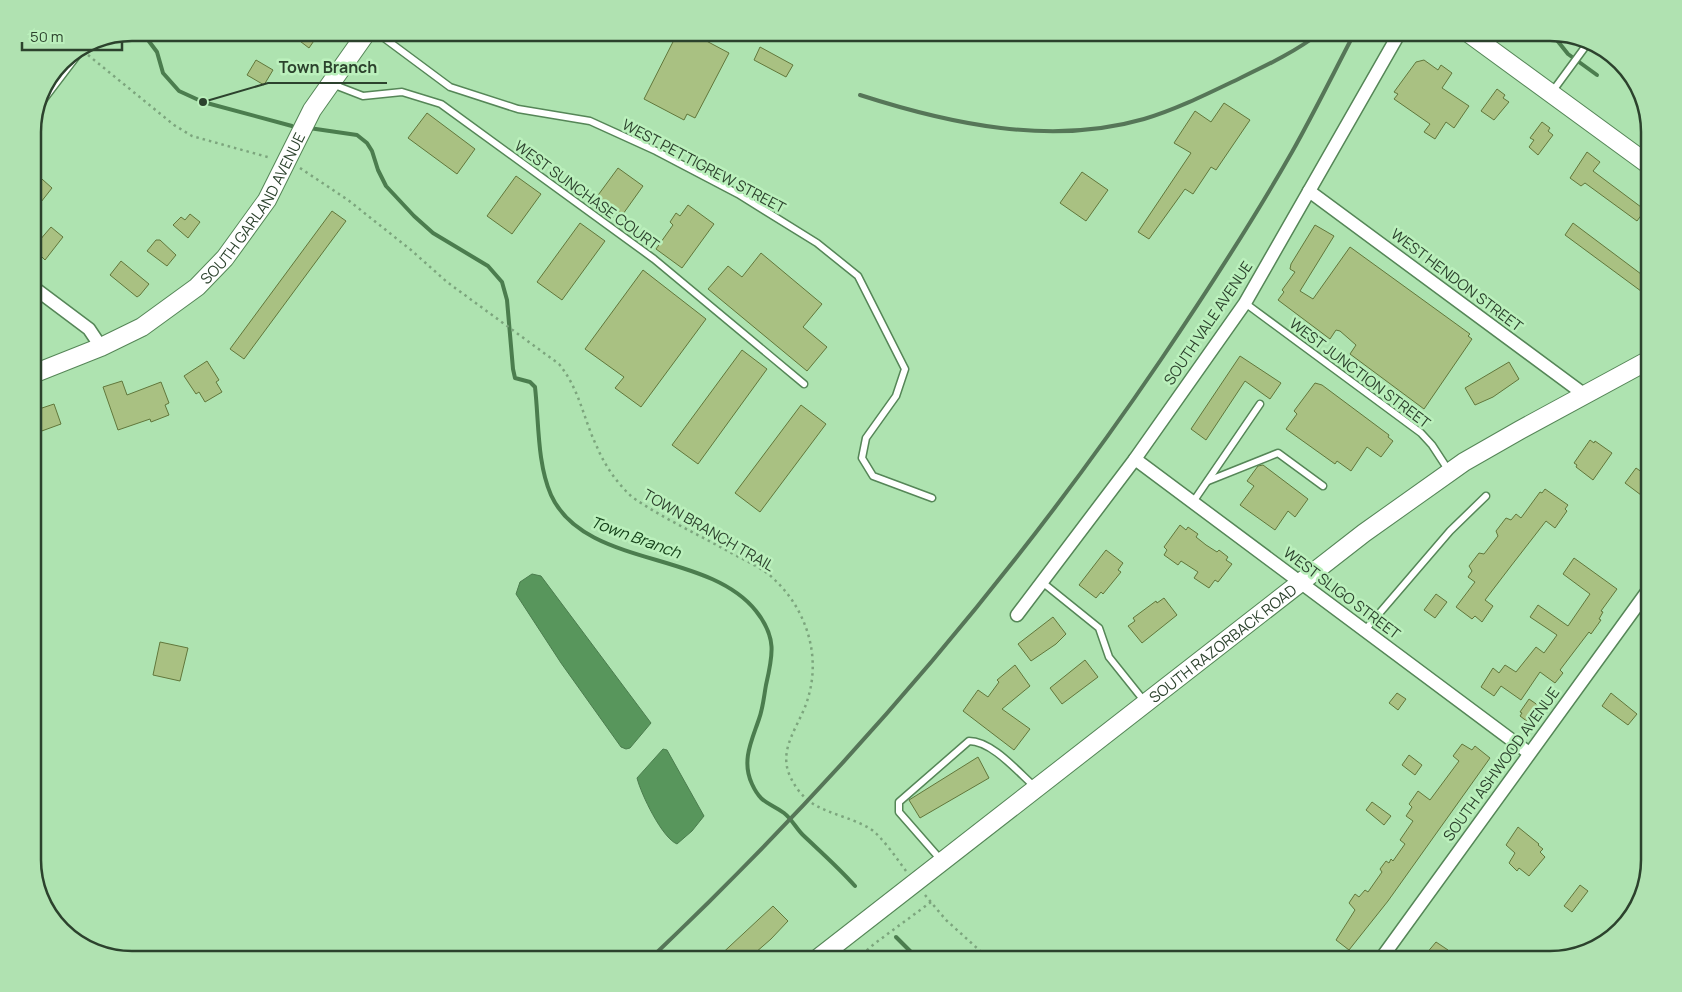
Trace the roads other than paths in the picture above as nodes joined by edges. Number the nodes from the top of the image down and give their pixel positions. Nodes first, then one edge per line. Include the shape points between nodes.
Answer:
1 (361, 41) edge
2 (388, 41) edge
3 (1395, 41) edge
4 (1479, 41) edge
5 (1584, 48) edge
6 (331, 83) junction
7 (1551, 94) junction
8 (1641, 159) edge
9 (1309, 191) junction
10 (41, 293) edge
11 (1245, 303) junction
12 (101, 347) junction
13 (1641, 364) edge
14 (41, 371) edge
15 (804, 384) dead end
16 (1585, 395) junction
17 (1260, 404) dead end
18 (1135, 459) junction
19 (1450, 473) junction
20 (1208, 481) junction
21 (1322, 486) dead end
22 (1486, 496) dead end
23 (932, 498) dead end
24 (1193, 502) junction
25 (1042, 582) junction
26 (1301, 583) junction
27 (1641, 600) edge
28 (1017, 615) dead end
29 (1365, 630) junction
30 (1146, 703) junction
31 (1529, 752) junction
32 (1036, 788) junction
33 (942, 862) junction
34 (829, 951) edge
35 (1387, 951) edge

1 - 6 main road, SOUTH GARLAND AVENUE
2 - 23 lane, WEST PETTIGREW STREET via 450,87 518,109 590,121 656,151 738,194 810,238 858,276 905,369 896,396 866,438 862,458 873,476
3 - 9 street, SOUTH VALE AVENUE
4 - 7 main road
5 - 7 lane
6 - 12 main road, SOUTH GARLAND AVENUE via 312,110 267,200 225,258 171,308 142,328
6 - 15 lane, WEST SUNCHASE COURT via 363,96 402,92 441,104 654,259
7 - 8 main road
9 - 11 street, SOUTH VALE AVENUE
9 - 16 street, WEST HENDON STREET
10 - 12 street via 89,329
11 - 18 street, SOUTH VALE AVENUE
11 - 19 lane, WEST JUNCTION STREET via 1421,433
12 - 14 main road, SOUTH GARLAND AVENUE
13 - 16 main road, SOUTH RAZORBACK ROAD
16 - 19 main road, SOUTH RAZORBACK ROAD
17 - 20 lane
18 - 24 street, WEST SLIGO STREET
18 - 25 street, SOUTH VALE AVENUE
19 - 26 main road, SOUTH RAZORBACK ROAD via 1364,533
20 - 21 lane via 1278,453
20 - 24 lane
22 - 29 lane via 1450,531
24 - 26 street, WEST SLIGO STREET
25 - 28 street, SOUTH VALE AVENUE
25 - 30 lane via 1099,628 1108,658
26 - 29 street, WEST SLIGO STREET
26 - 30 main road, SOUTH RAZORBACK ROAD
27 - 31 street, SOUTH ASHWOOD AVENUE
29 - 31 street, WEST SLIGO STREET
30 - 32 main road, SOUTH RAZORBACK ROAD
31 - 35 street, SOUTH ASHWOOD AVENUE
32 - 33 main road, SOUTH RAZORBACK ROAD
32 - 33 lane via 980,741 969,741 899,802 898,812
33 - 34 main road, SOUTH RAZORBACK ROAD

